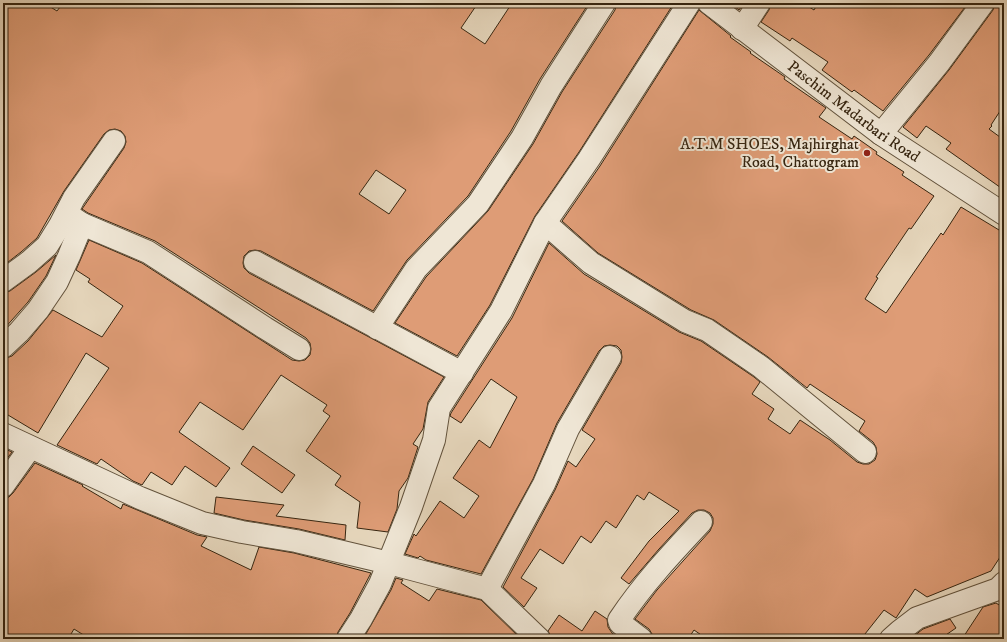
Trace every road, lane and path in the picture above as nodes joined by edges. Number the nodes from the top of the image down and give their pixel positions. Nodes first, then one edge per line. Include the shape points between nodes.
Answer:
1 (604, 3) edge
2 (689, 3) edge
3 (709, 3) edge
4 (759, 3) edge
5 (984, 3) edge
6 (742, 29) junction
7 (881, 134) junction
8 (114, 142) dead end
9 (1004, 214) edge
10 (74, 218) junction
11 (545, 223) junction
12 (254, 262) dead end
13 (3, 281) edge
14 (377, 328) junction
15 (3, 347) edge
16 (299, 349) dead end
17 (610, 357) dead end
18 (462, 373) junction
19 (3, 434) edge
20 (30, 448) junction
21 (865, 452) dead end
22 (3, 486) edge
23 (700, 522) dead end
24 (389, 562) junction
25 (1002, 588) edge
26 (488, 589) junction
27 (348, 639) edge
28 (539, 639) edge
29 (641, 639) edge
30 (891, 639) edge

1 - 14 street via 551,86 522,138 478,204 416,269
2 - 11 street
3 - 6 street, Paschim Madarbari Road
4 - 6 street
5 - 7 street
6 - 7 street, Paschim Madarbari Road
7 - 9 street, Paschim Madarbari Road
8 - 10 street via 74,198
10 - 13 street via 29,262
10 - 15 street via 69,256 57,282 38,310
10 - 16 street via 148,252
11 - 18 street via 501,311
11 - 21 street via 591,263 685,322 707,330 761,367
12 - 14 street
14 - 18 street
17 - 26 street via 568,430 544,484
18 - 24 street via 439,408 434,440
19 - 20 street
20 - 22 street
20 - 24 street via 202,523
23 - 29 street via 662,563 619,620
24 - 26 street
24 - 27 street via 380,584
25 - 30 street via 917,618
26 - 28 street

